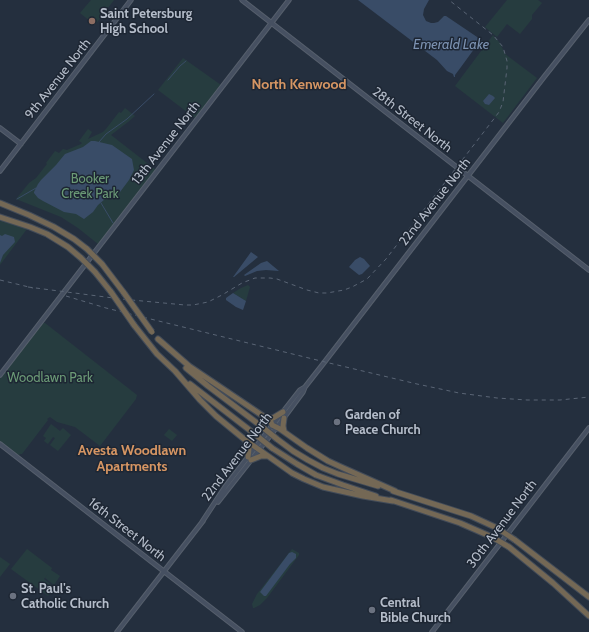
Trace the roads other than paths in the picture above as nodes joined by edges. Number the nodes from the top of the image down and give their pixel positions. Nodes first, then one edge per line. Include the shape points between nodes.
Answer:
1 (131, 0) edge
2 (242, 0) edge
3 (289, 0) edge
4 (589, 16) edge
5 (589, 20) edge
6 (271, 23) junction
7 (582, 28) junction
8 (0, 128) edge
9 (21, 144) junction
10 (0, 171) edge
11 (468, 176) junction
12 (0, 203) edge
13 (0, 217) edge
14 (589, 270) edge
15 (158, 339) junction
16 (175, 371) junction
17 (0, 375) edge
18 (305, 387) junction
19 (283, 412) junction
20 (263, 416) junction
21 (284, 418) junction
22 (275, 426) junction
23 (589, 428) edge
24 (284, 431) junction
25 (271, 435) joint
26 (244, 439) junction
27 (261, 440) joint
28 (0, 444) edge
29 (258, 448) junction
30 (268, 456) junction
31 (250, 459) junction
32 (395, 491) junction
33 (393, 501) junction
34 (164, 571) junction
35 (589, 597) edge
36 (589, 616) edge
37 (116, 632) edge
38 (242, 632) edge
39 (432, 632) edge

1 - 9 street, 9th Avenue North
2 - 6 street, 28th Street North
3 - 6 street, 13th Avenue North
4 - 7 street, 22nd Avenue North
5 - 7 street, 22nd Avenue North
6 - 11 street, 28th Street North
6 - 17 street, 13th Avenue North
7 - 11 street, 22nd Avenue North
8 - 9 street
9 - 10 street, 9th Avenue North
11 - 14 street, 28th Street North
11 - 18 street, 22nd Avenue North
12 - 15 highway, bridge via 54,227 87,249 102,264
13 - 16 highway, bridge via 47,234 81,258 111,292 157,354
15 - 20 highway via 189,366
15 - 32 highway, bridge via 218,394 293,451 324,468
16 - 26 highway via 209,408
16 - 33 highway, bridge via 290,460 316,475
18 - 19 street, 22nd Avenue North
18 - 21 street, 22nd Avenue North
19 - 20 highway via 271,418
19 - 22 street, 22nd Avenue North
20 - 22 highway
21 - 22 street, 22nd Avenue North
21 - 24 highway
22 - 24 highway
22 - 25 highway
22 - 27 street, 22nd Avenue North
23 - 39 street, 30th Avenue North
24 - 32 highway via 328,461
25 - 29 street, 22nd Avenue North
26 - 29 highway
26 - 31 highway
27 - 29 highway
28 - 34 street, 16th Street North
29 - 30 highway
29 - 31 street, 22nd Avenue North
30 - 31 highway
30 - 33 highway via 304,480 323,487
31 - 34 street, 22nd Avenue North via 225,487
32 - 35 highway, bridge via 471,516 497,528
33 - 36 highway, bridge via 460,523 492,537 509,547 554,583
34 - 37 street, 22nd Avenue North
34 - 38 street, 16th Street North

